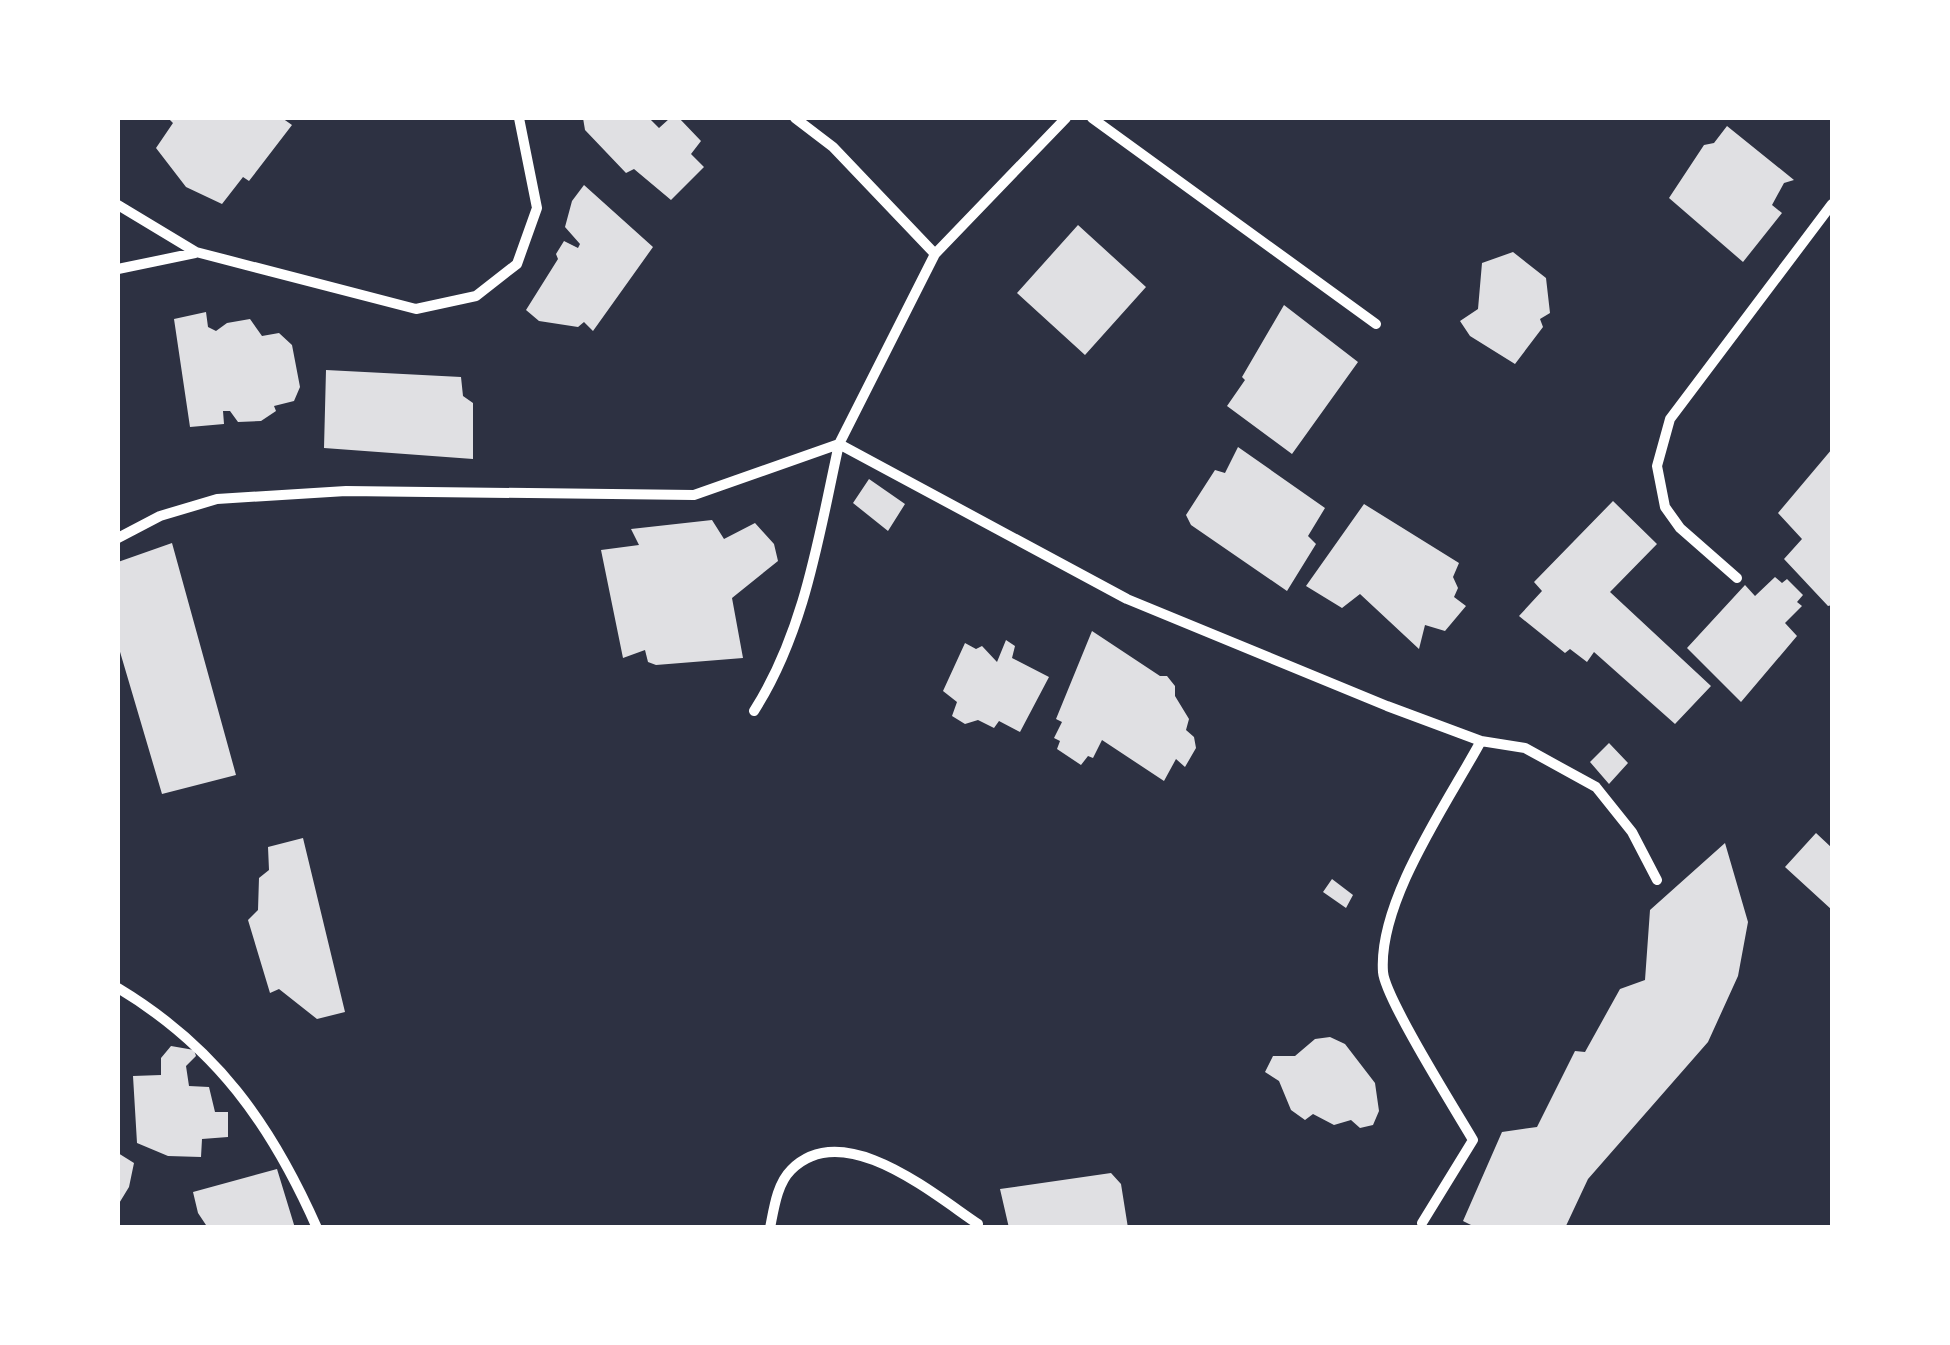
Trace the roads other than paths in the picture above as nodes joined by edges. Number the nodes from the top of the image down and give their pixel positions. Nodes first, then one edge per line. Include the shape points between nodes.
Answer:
1 (519, 118) edge
2 (795, 118) edge
3 (1066, 118) edge
4 (1092, 118) edge
5 (1832, 204) edge
6 (118, 205) edge
7 (196, 252) junction
8 (935, 254) junction
9 (118, 269) edge
10 (1376, 324) dead end
11 (839, 444) junction
12 (118, 538) edge
13 (1738, 578) dead end
14 (754, 711) dead end
15 (1482, 741) junction
16 (1657, 880) dead end
17 (118, 988) edge
18 (1422, 1223) dead end
19 (978, 1224) dead end
20 (317, 1228) edge
21 (770, 1228) edge

1 - 7 street via 537,208 516,264 476,296 416,309
2 - 8 street via 833,147
3 - 8 street
4 - 10 street
5 - 13 street via 1670,420 1657,466 1665,507 1680,528
6 - 7 street
7 - 9 street
8 - 11 street
11 - 12 street via 694,495 346,491 217,500 160,516
11 - 14 street via 811,575 779,671
11 - 15 street via 1127,599
15 - 16 street via 1525,748 1596,786 1632,832
15 - 18 street via 1412,868 1387,930 1383,975 1473,1140
17 - 20 street via 158,1012 210,1058 261,1120
19 - 21 street via 902,1173 852,1152 827,1151 791,1170 779,1188

